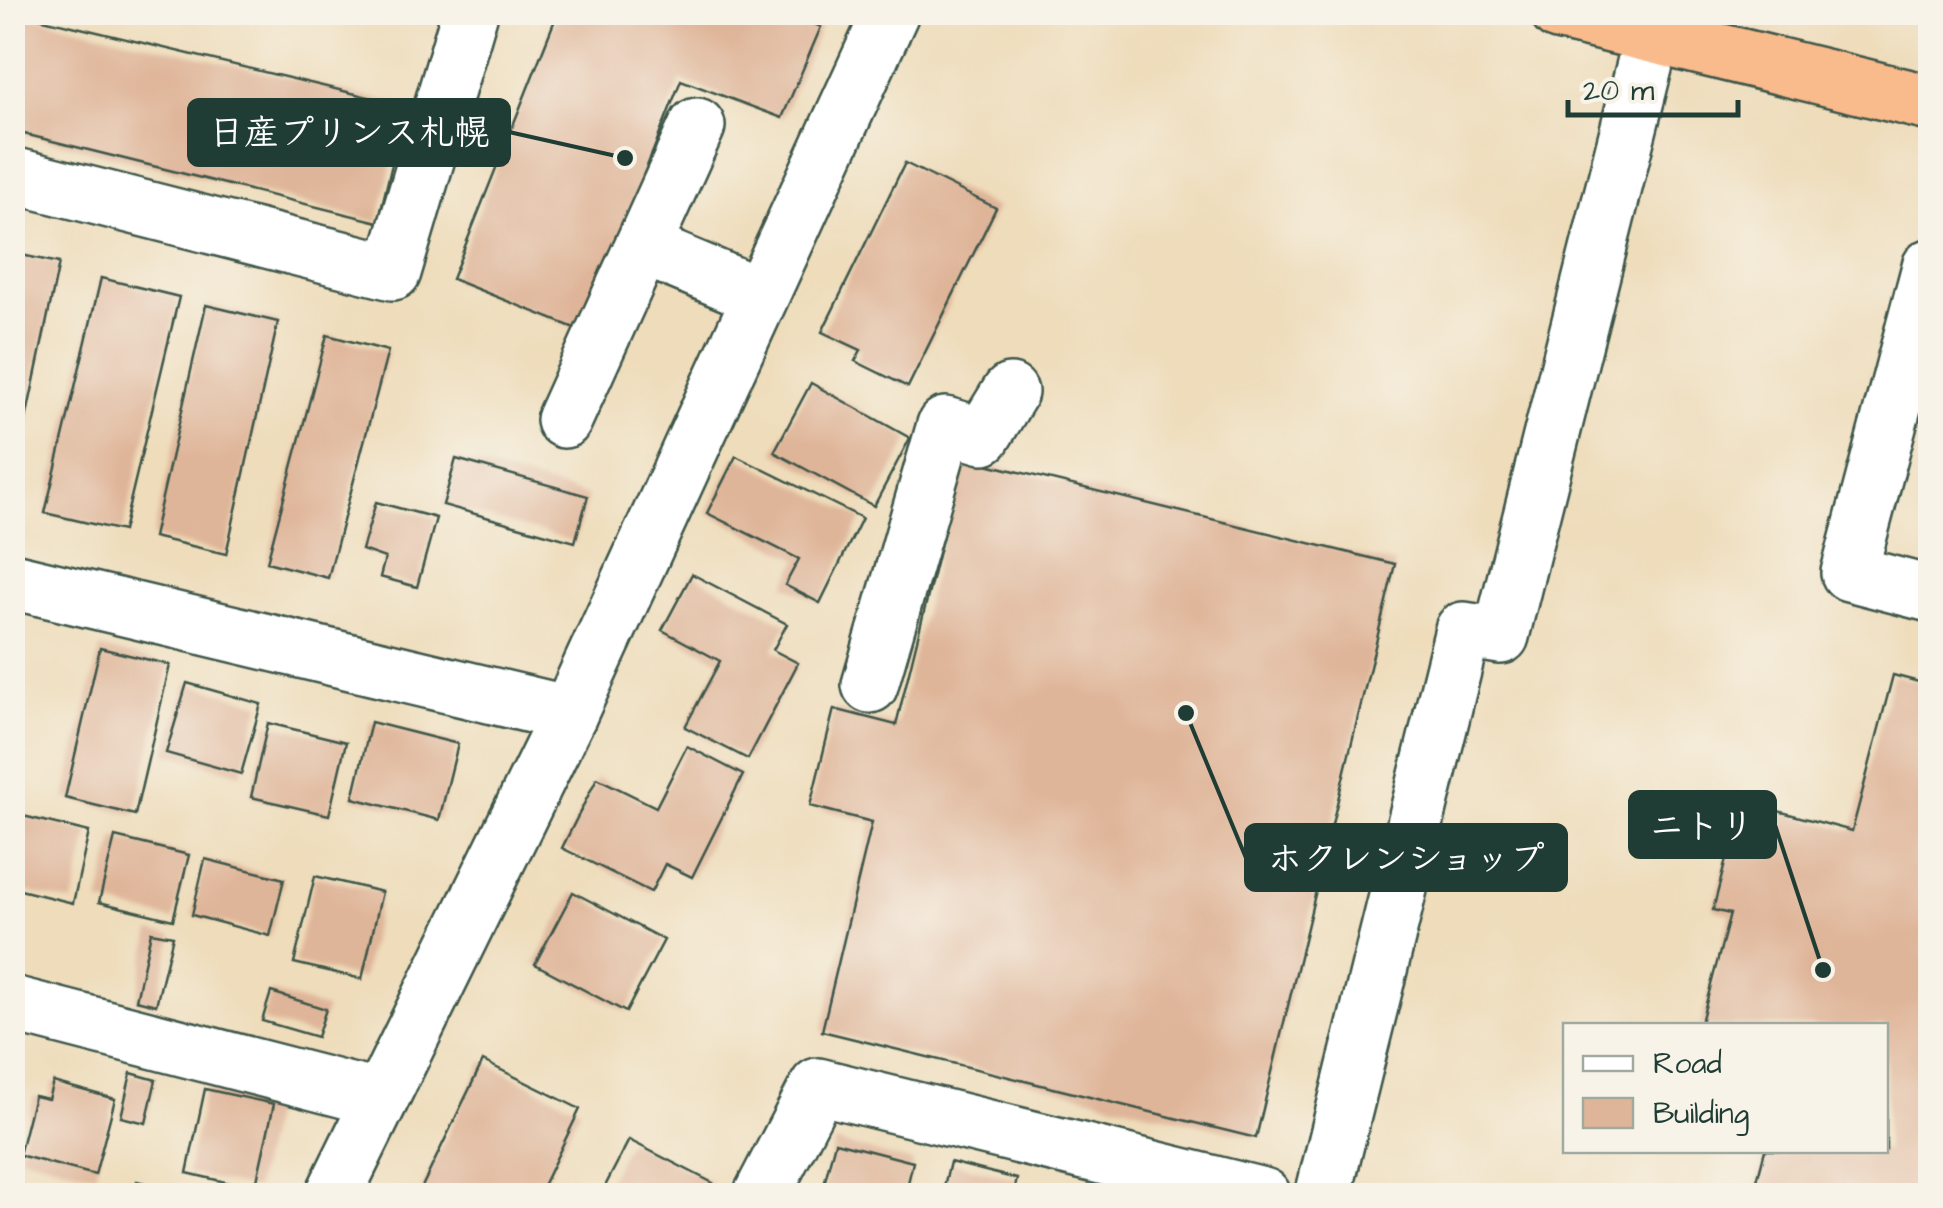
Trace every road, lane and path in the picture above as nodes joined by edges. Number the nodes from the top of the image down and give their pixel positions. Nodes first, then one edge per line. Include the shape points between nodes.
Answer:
1 (470, 12) edge
2 (891, 12) edge
3 (1558, 12) edge
4 (1655, 24) edge
5 (1930, 103) edge
6 (697, 126) dead end
7 (12, 175) edge
8 (642, 247) junction
9 (1930, 267) edge
10 (760, 296) junction
11 (1010, 392) dead end
12 (564, 420) dead end
13 (12, 581) edge
14 (1930, 594) edge
15 (870, 685) dead end
16 (569, 714) junction
17 (12, 1004) edge
18 (380, 1099) junction
19 (332, 1196) edge
20 (761, 1196) edge
21 (1263, 1196) edge
22 (1323, 1196) edge

1 - 7 street via 393,272
2 - 10 street
3 - 4 highway
4 - 5 highway
4 - 22 street via 1501,636 1463,630
6 - 8 street
8 - 10 street
8 - 12 street
9 - 14 street via 1849,573
10 - 16 street
11 - 15 street via 983,436 946,425
13 - 16 street
16 - 18 street
17 - 18 street
18 - 19 street
20 - 21 street via 818,1086

